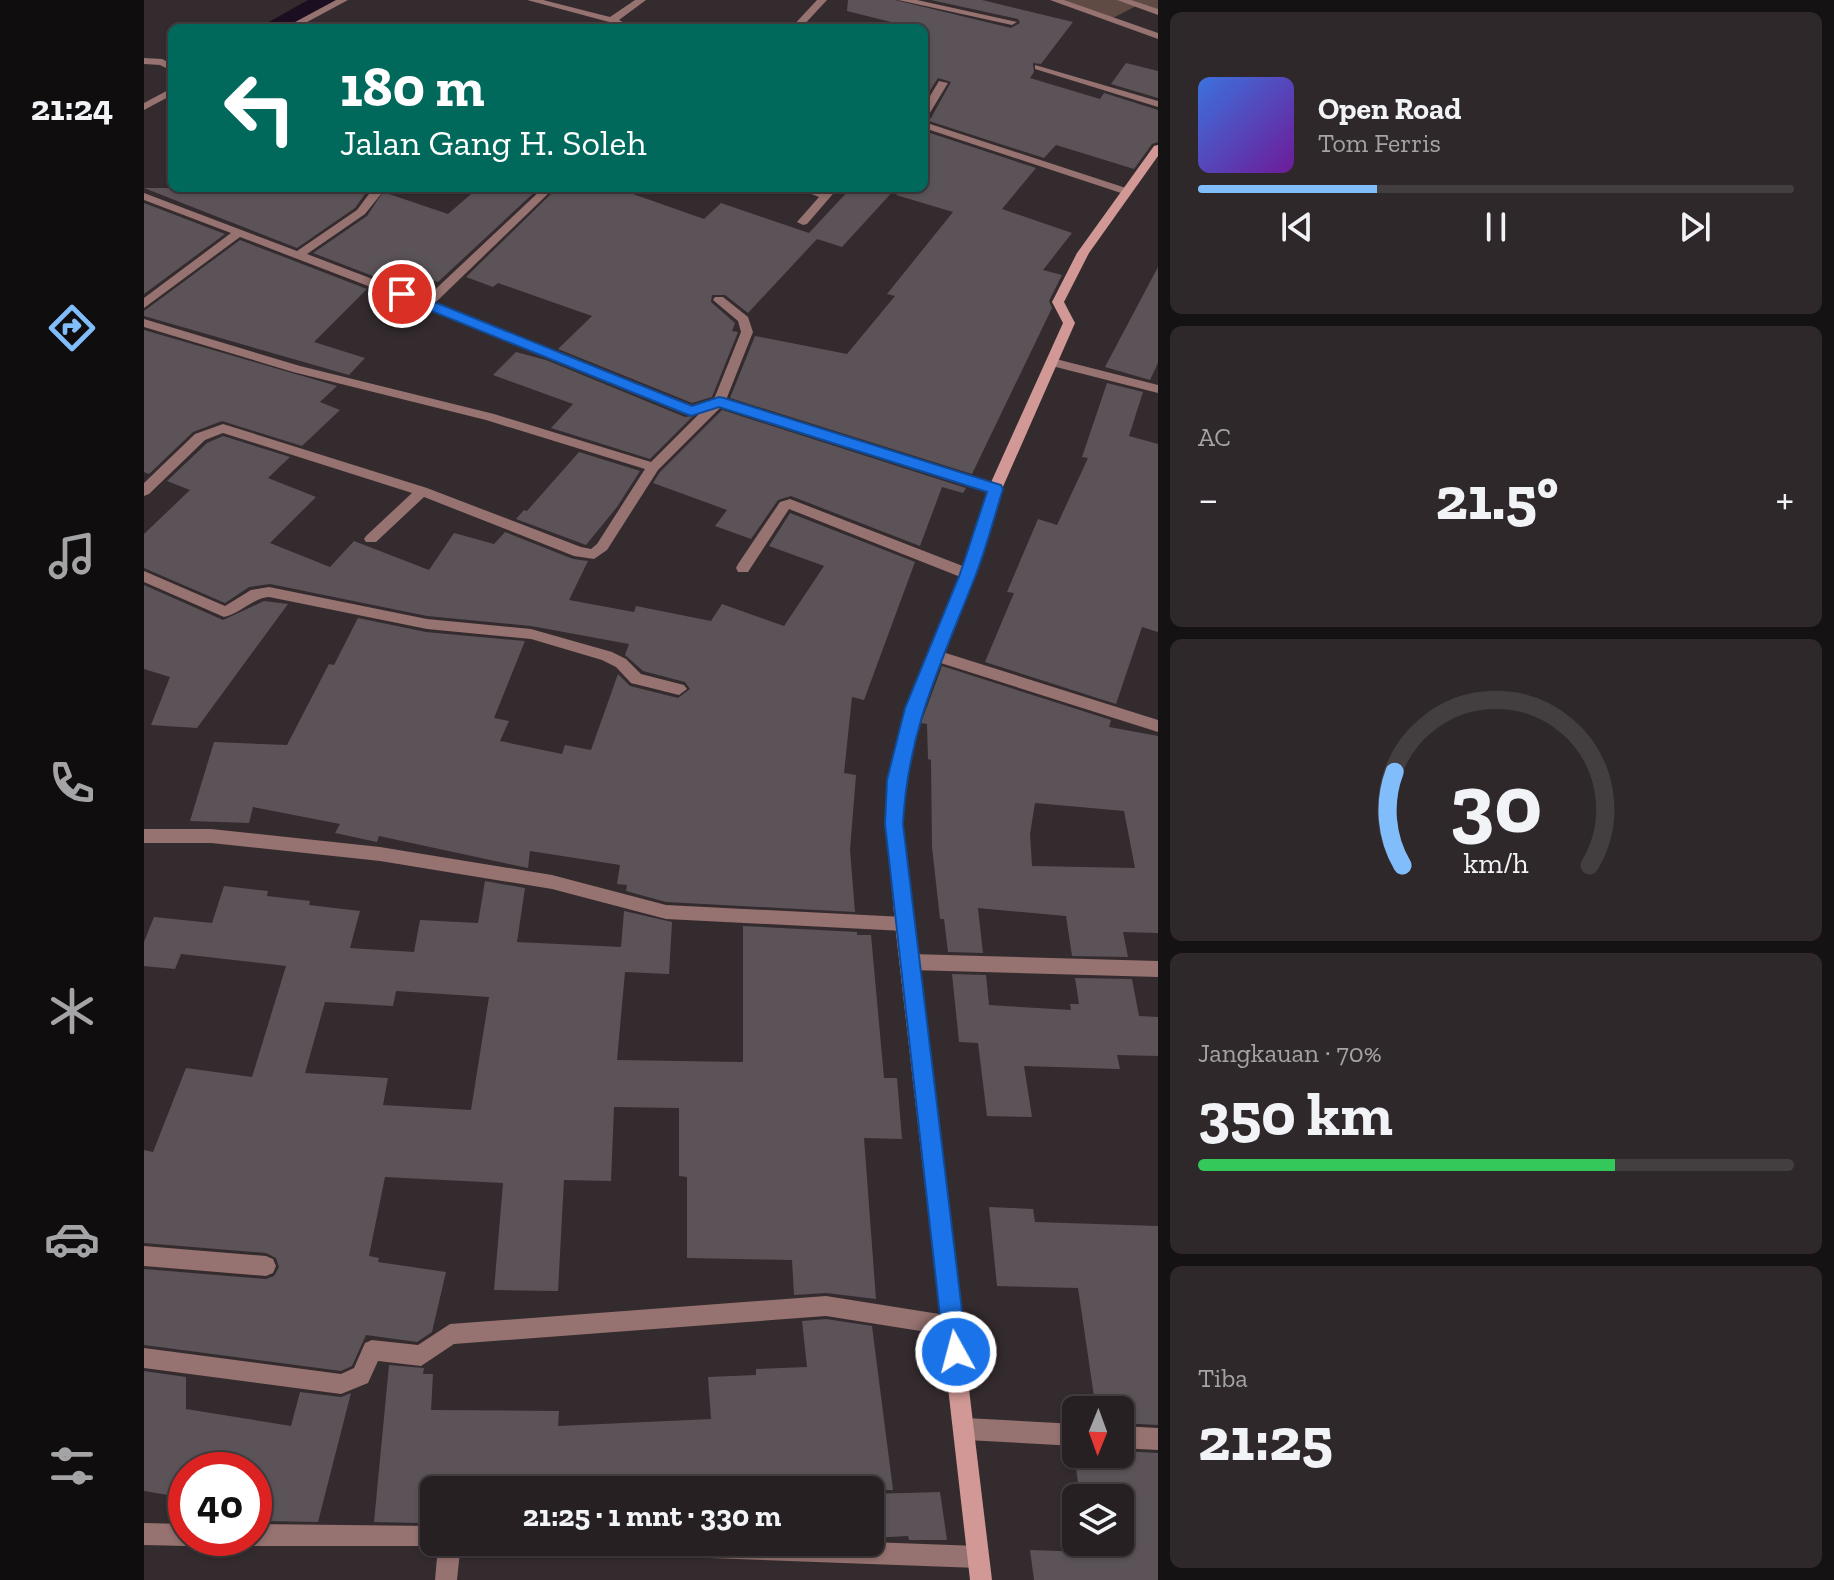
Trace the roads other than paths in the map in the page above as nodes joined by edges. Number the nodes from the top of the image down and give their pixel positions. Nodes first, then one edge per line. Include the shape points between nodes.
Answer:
1 (343, 0) edge
2 (532, 0) edge
3 (641, 0) edge
4 (822, 0) edge
5 (903, 0) edge
6 (1055, 0) edge
7 (1122, 0) edge
8 (1138, 5) junction
9 (1158, 12) edge
10 (612, 20) junction
11 (1109, 20) junction
12 (1012, 22) dead end
13 (297, 24) edge
14 (620, 24) edge
15 (800, 24) edge
16 (1158, 36) edge
17 (144, 61) edge
18 (168, 66) edge
19 (1039, 67) dead end
20 (943, 83) dead end
21 (168, 93) edge
22 (1158, 104) edge
23 (144, 107) edge
24 (928, 107) edge
25 (928, 126) edge
26 (1158, 148) edge
27 (1125, 191) junction
28 (374, 192) edge
29 (545, 192) edge
30 (830, 192) edge
31 (144, 196) edge
32 (803, 222) dead end
33 (239, 232) junction
34 (300, 254) junction
35 (719, 300) dead end
36 (144, 304) edge
37 (427, 304) junction
38 (144, 323) edge
39 (1052, 362) junction
40 (1158, 389) edge
41 (719, 402) junction
42 (653, 467) junction
43 (995, 489) junction
44 (144, 491) edge
45 (422, 491) junction
46 (371, 539) dead end
47 (743, 568) dead end
48 (968, 574) junction
49 (144, 576) edge
50 (933, 655) junction
51 (679, 689) dead end
52 (1158, 726) edge
53 (144, 836) edge
54 (904, 924) junction
55 (911, 962) junction
56 (1158, 969) edge
57 (144, 1256) edge
58 (266, 1266) dead end
59 (952, 1326) junction
60 (144, 1358) edge
61 (966, 1429) junction
62 (1062, 1434) edge
63 (1134, 1438) edge
64 (1158, 1439) edge
65 (144, 1534) edge
66 (168, 1535) edge
67 (272, 1535) edge
68 (420, 1537) edge
69 (884, 1554) edge
70 (449, 1556) edge
71 (978, 1557) junction
72 (446, 1580) edge
73 (981, 1580) edge

1 - 13 street
2 - 10 street
3 - 10 street
4 - 15 street
5 - 12 street
6 - 11 street
7 - 8 street
8 - 9 street
8 - 11 street
10 - 14 street
11 - 16 street
17 - 18 street
19 - 22 street
20 - 24 street
21 - 23 street
25 - 27 street
26 - 27 street
27 - 39 street via 1058,302 1069,323
28 - 34 street via 361,212
29 - 37 street
30 - 32 street
31 - 33 street
33 - 34 street
33 - 36 street
34 - 37 street
35 - 41 street via 744,320 747,332
37 - 41 street via 691,411
38 - 42 street
39 - 40 street
39 - 43 street
41 - 42 street
41 - 43 street
42 - 45 street via 602,547 588,555
43 - 48 street
44 - 45 street via 200,437 223,428
45 - 46 street
47 - 48 street via 790,504
48 - 50 street
49 - 51 street via 224,612 261,591 427,624 531,634 607,656 636,679
50 - 52 street
50 - 54 street via 896,780 894,824
53 - 54 street via 211,836 380,854 552,882 666,912
54 - 55 street
55 - 56 street
55 - 59 street
57 - 58 street
59 - 60 street via 826,1306 450,1334 421,1356 372,1350 361,1376 341,1384
59 - 61 street
61 - 62 street
61 - 71 street
63 - 64 street
65 - 66 street
67 - 68 street
69 - 71 street
70 - 72 street
71 - 73 street

